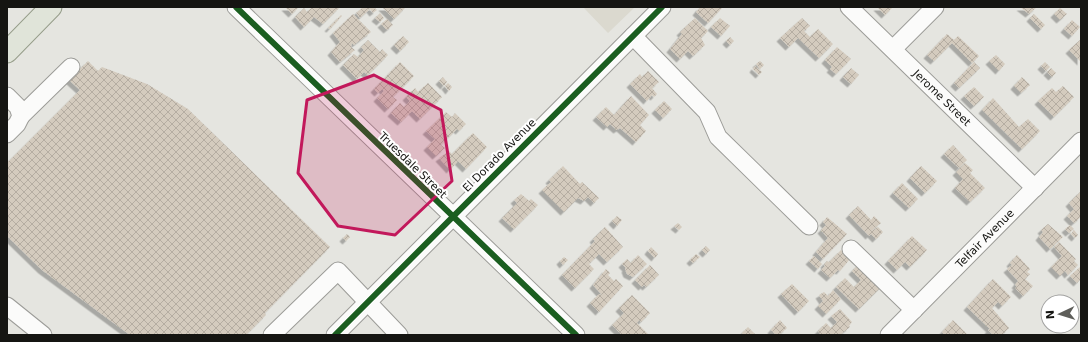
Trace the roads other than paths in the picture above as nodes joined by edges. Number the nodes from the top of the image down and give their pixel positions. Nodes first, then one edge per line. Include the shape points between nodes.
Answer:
1 (51, 7) edge
2 (236, 7) edge
3 (662, 7) edge
4 (849, 7) edge
5 (935, 7) edge
6 (633, 36) junction
7 (893, 50) junction
8 (7, 52) edge
9 (72, 67) dead end
10 (7, 96) edge
11 (21, 116) junction
12 (7, 134) edge
13 (1081, 141) edge
14 (1035, 188) junction
15 (452, 216) junction
16 (809, 226) dead end
17 (851, 249) dead end
18 (369, 301) junction
19 (7, 306) edge
20 (914, 310) junction
21 (43, 335) edge
22 (272, 335) edge
23 (335, 335) edge
24 (399, 335) edge
25 (576, 335) edge
26 (889, 335) edge

1 - 8 main road
2 - 15 street, Truesdale Street
3 - 6 street, El Dorado Avenue
4 - 7 street, Jerome Street
5 - 7 street
6 - 15 street, El Dorado Avenue
6 - 16 street via 707,112 718,137
7 - 14 street, Jerome Street
9 - 11 street
10 - 11 street via 18,107
11 - 12 street
13 - 14 street, Telfair Avenue
14 - 20 street, Telfair Avenue
15 - 18 street, El Dorado Avenue
15 - 25 street, Truesdale Street
17 - 20 street
18 - 22 street via 338,271
18 - 23 street, El Dorado Avenue
18 - 24 street
19 - 21 street
20 - 26 street, Telfair Avenue

